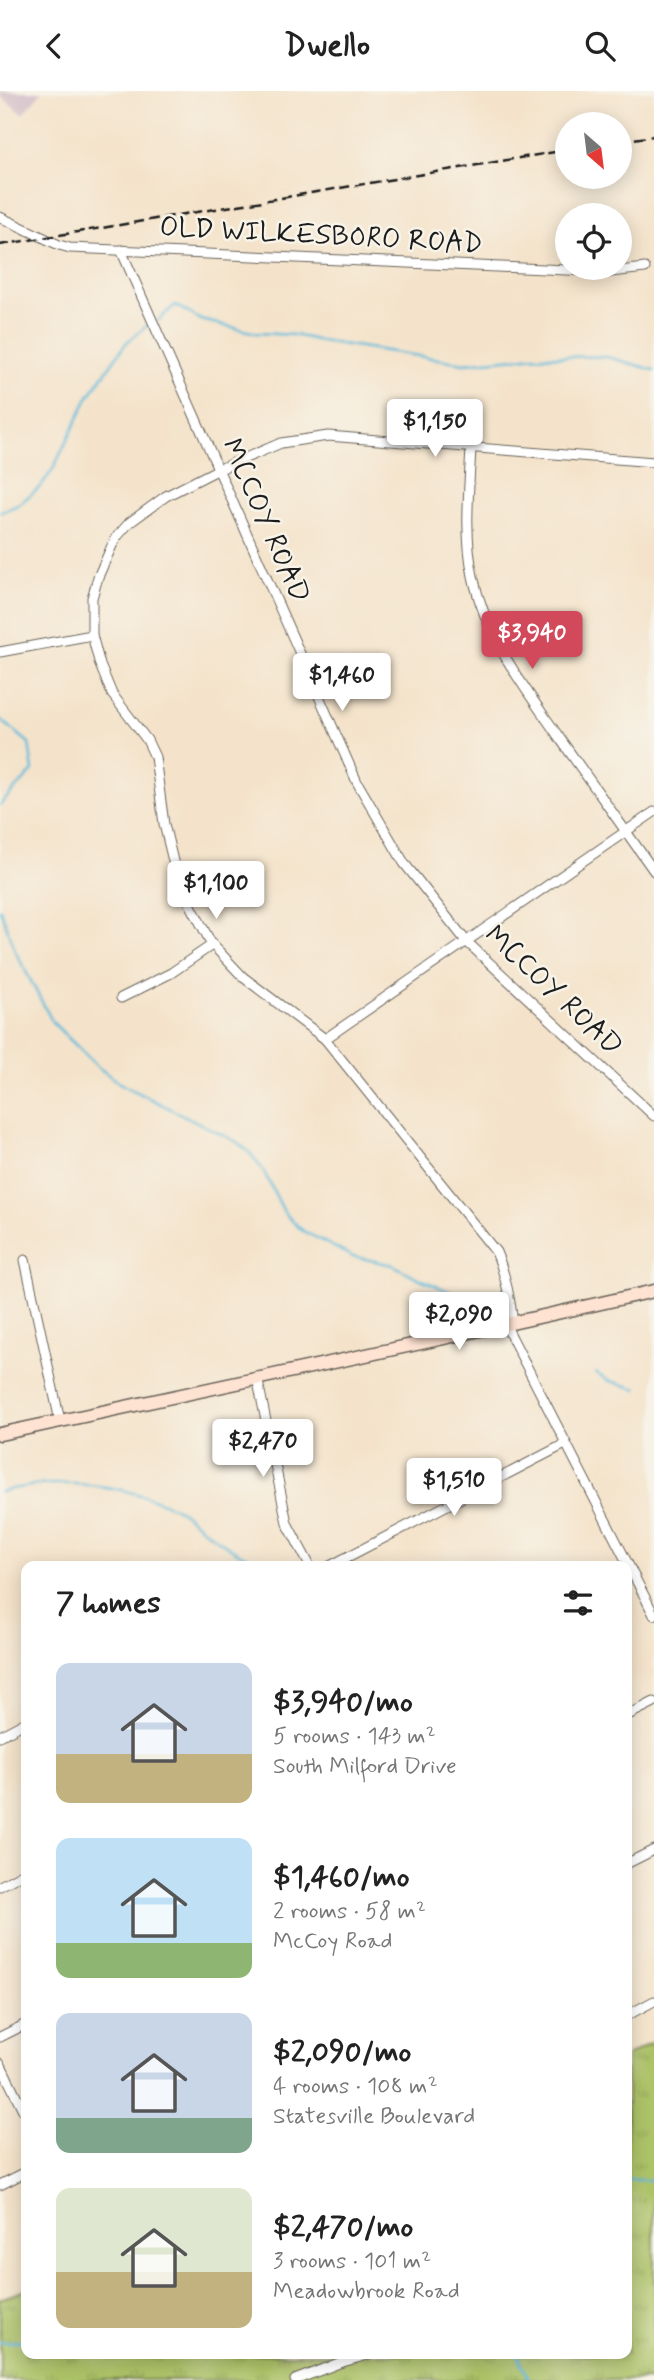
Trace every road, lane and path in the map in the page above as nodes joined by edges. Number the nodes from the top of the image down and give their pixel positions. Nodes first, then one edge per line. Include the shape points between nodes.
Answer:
1 (0, 217) edge
2 (121, 250) junction
3 (645, 268) dead end
4 (471, 447) junction
5 (654, 461) edge
6 (217, 470) junction
7 (92, 635) junction
8 (0, 652) edge
9 (654, 812) edge
10 (625, 831) junction
11 (654, 871) edge
12 (466, 941) junction
13 (212, 945) junction
14 (121, 998) dead end
15 (325, 1039) junction
16 (654, 1116) edge
17 (25, 1260) dead end
18 (654, 1291) edge
19 (509, 1325) junction
20 (257, 1377) junction
21 (60, 1421) junction
22 (0, 1434) edge
23 (565, 1444) junction
24 (307, 1561) edge
25 (340, 1561) edge
26 (624, 1561) edge
27 (632, 1575) edge
28 (654, 1615) edge
29 (654, 1702) edge
30 (632, 1713) edge
31 (21, 1725) edge
32 (0, 1736) edge
33 (654, 1850) edge
34 (632, 1861) edge
35 (21, 1875) edge
36 (0, 1886) edge
37 (654, 2001) edge
38 (632, 2013) edge
39 (21, 2026) edge
40 (0, 2037) edge
41 (0, 2063) edge
42 (21, 2106) edge
43 (21, 2174) edge
44 (0, 2185) edge
45 (353, 2359) edge
46 (295, 2380) edge

1 - 2 street, OLD WILKESBORO ROAD via 59,245
2 - 3 street, OLD WILKESBORO ROAD via 611,272
2 - 6 street, MCCOY ROAD
4 - 5 street
4 - 6 street via 328,436 281,443
4 - 10 street via 467,538 489,626 506,660
6 - 7 street via 145,509 115,539 92,598
6 - 12 street, MCCOY ROAD via 362,792 404,863
7 - 8 street
7 - 13 street via 112,694 155,757 173,861
9 - 10 street
10 - 11 street
10 - 12 street
12 - 15 street
12 - 16 street, MCCOY ROAD
13 - 14 street via 171,973
13 - 15 street via 243,977
15 - 19 street via 496,1252 506,1281
17 - 21 street
18 - 19 main road
19 - 20 main road
19 - 23 street
20 - 21 main road
20 - 24 street via 287,1523
21 - 22 main road
23 - 25 street
23 - 26 street
27 - 28 street
29 - 30 street
31 - 32 street
33 - 34 street
35 - 36 street
37 - 38 street
39 - 40 street
41 - 42 street
43 - 44 street
45 - 46 street

